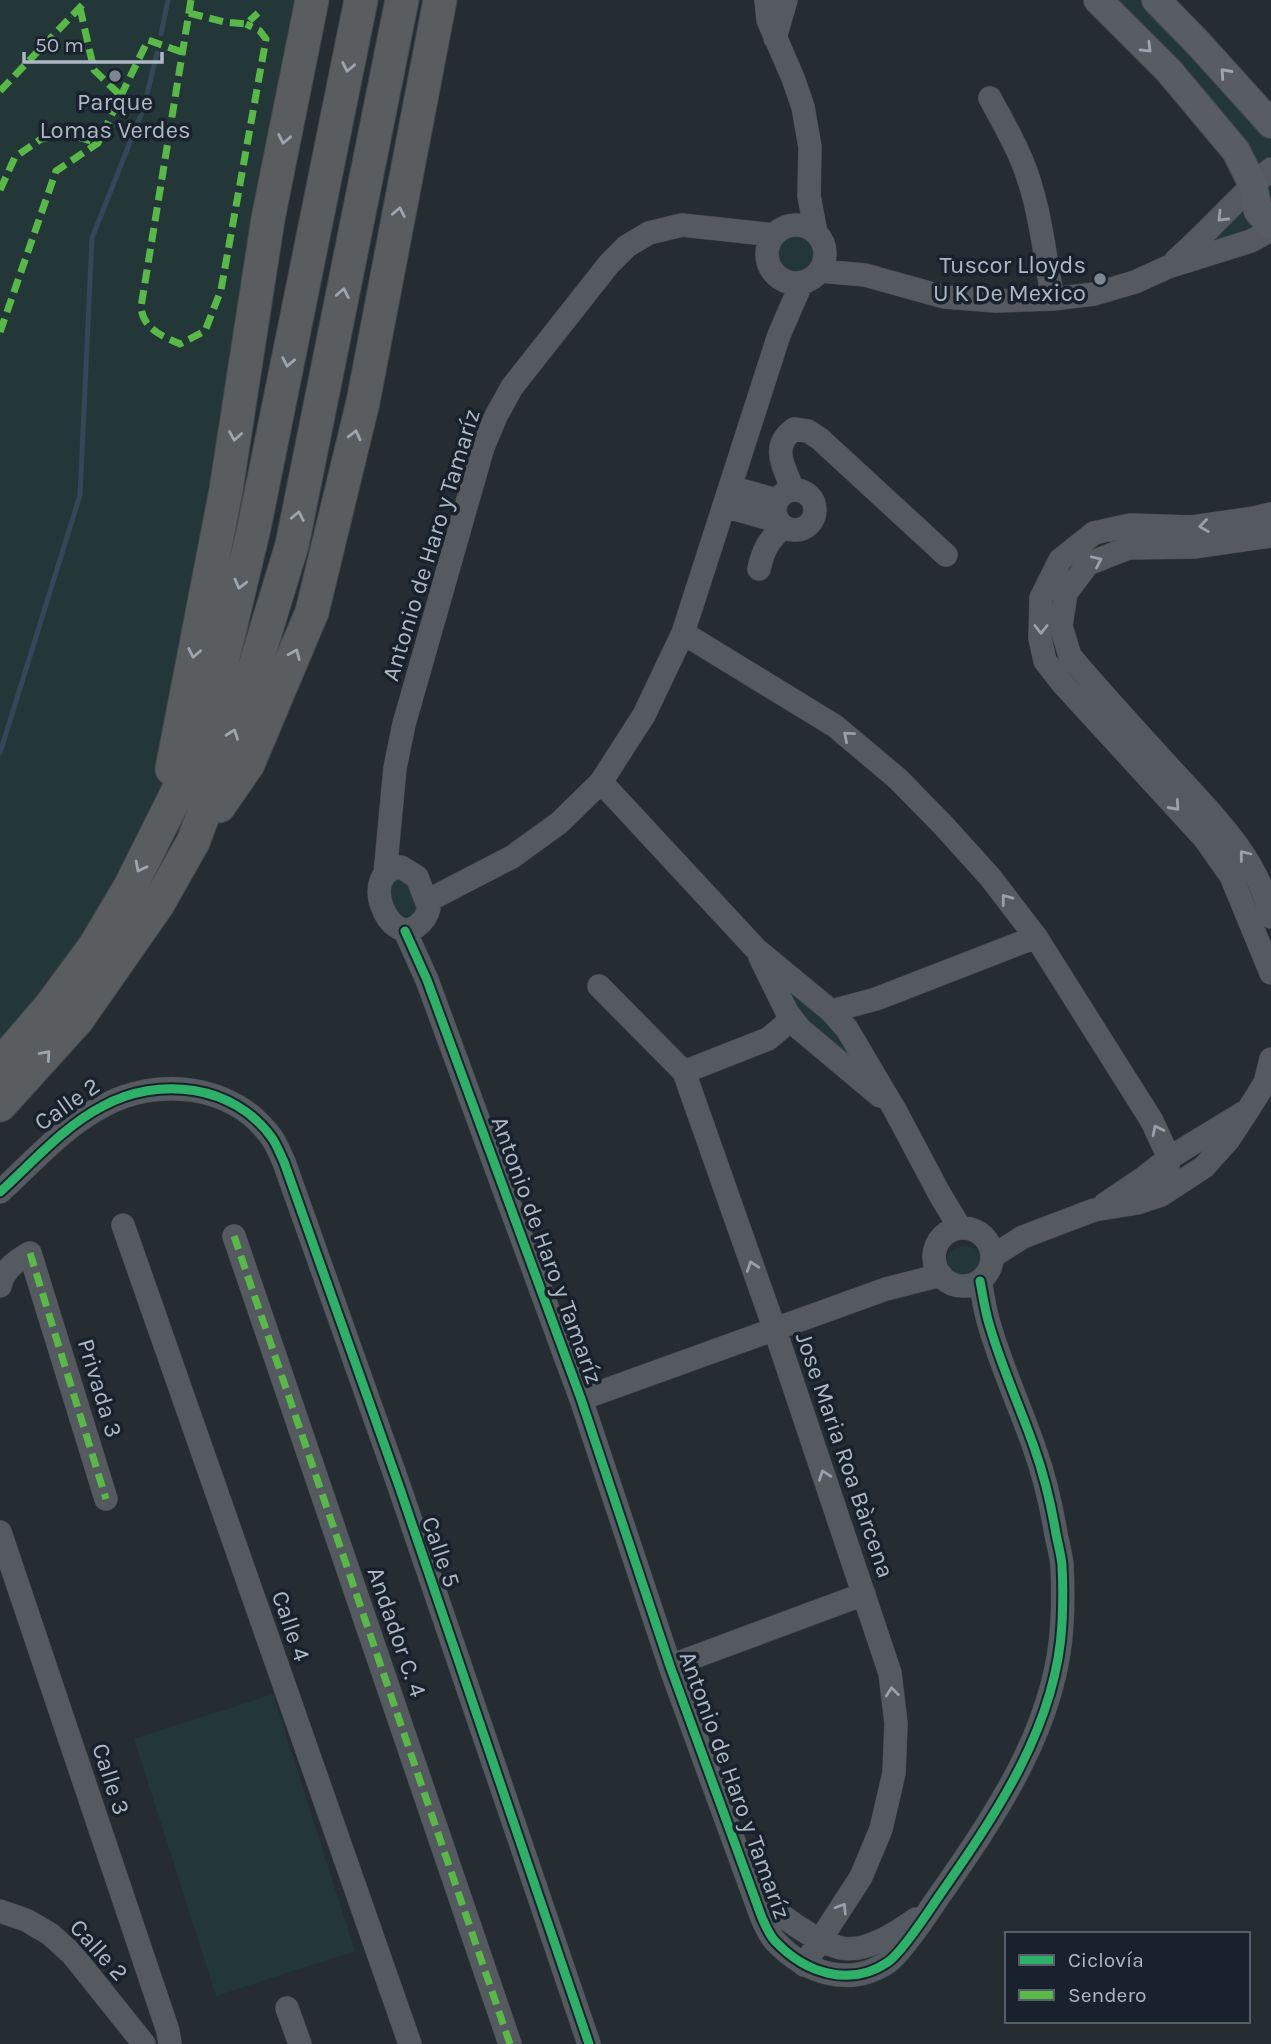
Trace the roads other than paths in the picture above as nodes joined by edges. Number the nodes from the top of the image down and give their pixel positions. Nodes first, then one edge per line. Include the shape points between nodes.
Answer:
1 (312, 0) edge
2 (361, 0) edge
3 (402, 0) edge
4 (440, 0) edge
5 (766, 0) edge
6 (786, 0) edge
7 (1098, 0) edge
8 (1156, 0) edge
9 (775, 38) junction
10 (990, 98) dead end
11 (1271, 124) edge
12 (1262, 177) edge
13 (809, 196) junction
14 (1271, 228) edge
15 (777, 239) junction
16 (820, 239) junction
17 (1168, 267) junction
18 (865, 275) junction
19 (801, 278) junction
20 (1053, 299) junction
21 (727, 497) junction
22 (783, 509) junction
23 (1271, 514) edge
24 (1271, 536) edge
25 (946, 555) dead end
26 (759, 569) dead end
27 (683, 634) junction
28 (601, 782) junction
29 (161, 826) junction
30 (193, 842) junction
31 (393, 870) junction
32 (424, 892) junction
33 (1271, 917) edge
34 (411, 928) junction
35 (1036, 937) junction
36 (757, 949) junction
37 (1271, 973) edge
38 (599, 986) dead end
39 (811, 995) junction
40 (876, 999) junction
41 (831, 1011) junction
42 (789, 1015) junction
43 (850, 1033) junction
44 (810, 1038) junction
45 (768, 1039) junction
46 (832, 1055) junction
47 (1271, 1059) edge
48 (0, 1065) edge
49 (684, 1072) junction
50 (220, 1097) joint
51 (0, 1105) edge
52 (895, 1110) junction
53 (1248, 1110) junction
54 (1169, 1158) junction
55 (0, 1192) edge
56 (1161, 1195) junction
57 (1094, 1210) junction
58 (123, 1226) dead end
59 (953, 1231) junction
60 (234, 1236) dead end
61 (989, 1247) junction
62 (953, 1276) junction
63 (0, 1286) edge
64 (775, 1330) junction
65 (581, 1399) junction
66 (106, 1499) dead end
67 (0, 1532) edge
68 (864, 1594) junction
69 (670, 1666) junction
70 (751, 1891) junction
71 (0, 1911) edge
72 (929, 1911) junction
73 (822, 1940) junction
74 (804, 1965) junction
75 (287, 2008) dead end
76 (144, 2044) edge
77 (170, 2044) edge
78 (300, 2044) edge
79 (410, 2044) edge
80 (510, 2044) edge
81 (589, 2044) edge

1 -> 29 highway via 268,219 226,490
2 -> 29 highway via 254,528 218,677 201,738
30 -> 3 highway via 238,722 292,545
30 -> 4 highway via 248,764 312,612 363,402
5 - 9 street
6 - 9 street
7 -> 12 main road via 1169,71
11 -> 8 main road
9 - 13 street via 803,107 810,147
10 - 20 street via 1023,162 1034,196
12 - 14 main road via 1258,211
12 -> 17 street
13 - 15 street
13 - 16 street
14 - 17 street via 1251,241
15 - 16 street via 805,226
15 - 19 street via 775,274
15 - 31 street, Antonio de Haro y Tamaríz via 682,225 649,233 609,264 512,387 483,447 404,724 388,837
16 - 18 street
16 - 19 street via 825,258
17 - 20 street via 1094,294
18 - 19 street
18 - 20 street via 944,296 996,302
19 - 21 street
21 - 22 street
21 - 27 street
22 - 25 street via 780,452 784,437 794,429 808,430
22 - 26 street via 762,552
23 -> 37 street via 1192,527 1130,525 1094,533 1060,560 1041,598 1040,638 1045,661 1063,684 1205,839 1225,867
33 -> 24 street via 1251,864 1070,656 1061,626 1066,593 1088,564 1128,548 1194,547
27 - 28 street via 644,715
35 -> 27 street via 990,877 898,779 835,726
28 - 32 street via 559,823 512,857 474,878
28 - 36 street
29 -> 48 highway via 94,946
51 -> 30 highway via 77,1020 158,904
31 - 32 street via 417,877
31 - 34 street via 380,883 382,907 391,922
32 - 34 street via 427,915
34 - 65 street, Antonio de Haro y Tamaríz
35 - 40 street
54 -> 35 street via 1152,1121
36 - 39 street
36 - 42 street
38 - 49 street, Jose Maria Roa Bàrcena
39 - 41 street
39 - 42 street via 795,997 789,1003
40 - 41 street
40 - 43 street
41 - 43 street
42 - 44 street
42 - 45 street
43 - 46 street via 846,1051
43 - 52 street
44 - 45 street
44 - 46 street
45 - 49 street
46 - 52 street
47 - 53 street via 1265,1083
64 -> 49 street, Jose Maria Roa Bàrcena
50 - 55 street, Calle 2 via 171,1087 131,1093 70,1128
50 - 81 street, Calle 5 via 256,1120 273,1139 284,1162
52 - 59 street via 939,1193
53 - 54 street
53 - 56 street via 1204,1167
54 - 56 street
54 - 57 street
56 - 57 street
57 - 61 street
58 - 79 street, Calle 4
59 - 61 street via 970,1228 979,1232
59 - 62 street via 940,1240 934,1252
60 - 80 street, Andador C. 4
61 - 62 street via 988,1272
62 - 64 street via 886,1289
62 - 72 street, Antonio de Haro y Tamaríz via 990,1327 1035,1448 1062,1563 1062,1626 1053,1679 1019,1770
63 - 66 street, Privada 3 via 12,1264 30,1253
64 - 65 street
68 -> 64 street, Jose Maria Roa Bàrcena
65 - 69 street, Antonio de Haro y Tamaríz
67 - 77 street, Calle 3
68 - 69 street
73 -> 68 street, Jose Maria Roa Bàrcena via 861,1877 881,1829 894,1773 890,1673
69 - 70 street, Antonio de Haro y Tamaríz
70 - 73 street, Antonio de Haro y Tamaríz via 785,1919
70 - 74 street, Antonio de Haro y Tamaríz via 773,1940
71 - 76 street, Calle 2 via 50,1934 72,1954
72 - 73 street, Antonio de Haro y Tamaríz via 865,1946 843,1948
72 - 74 street, Antonio de Haro y Tamaríz via 891,1960 874,1970 835,1976
73 - 74 street, Jose Maria Roa Bàrcena
75 - 78 street

